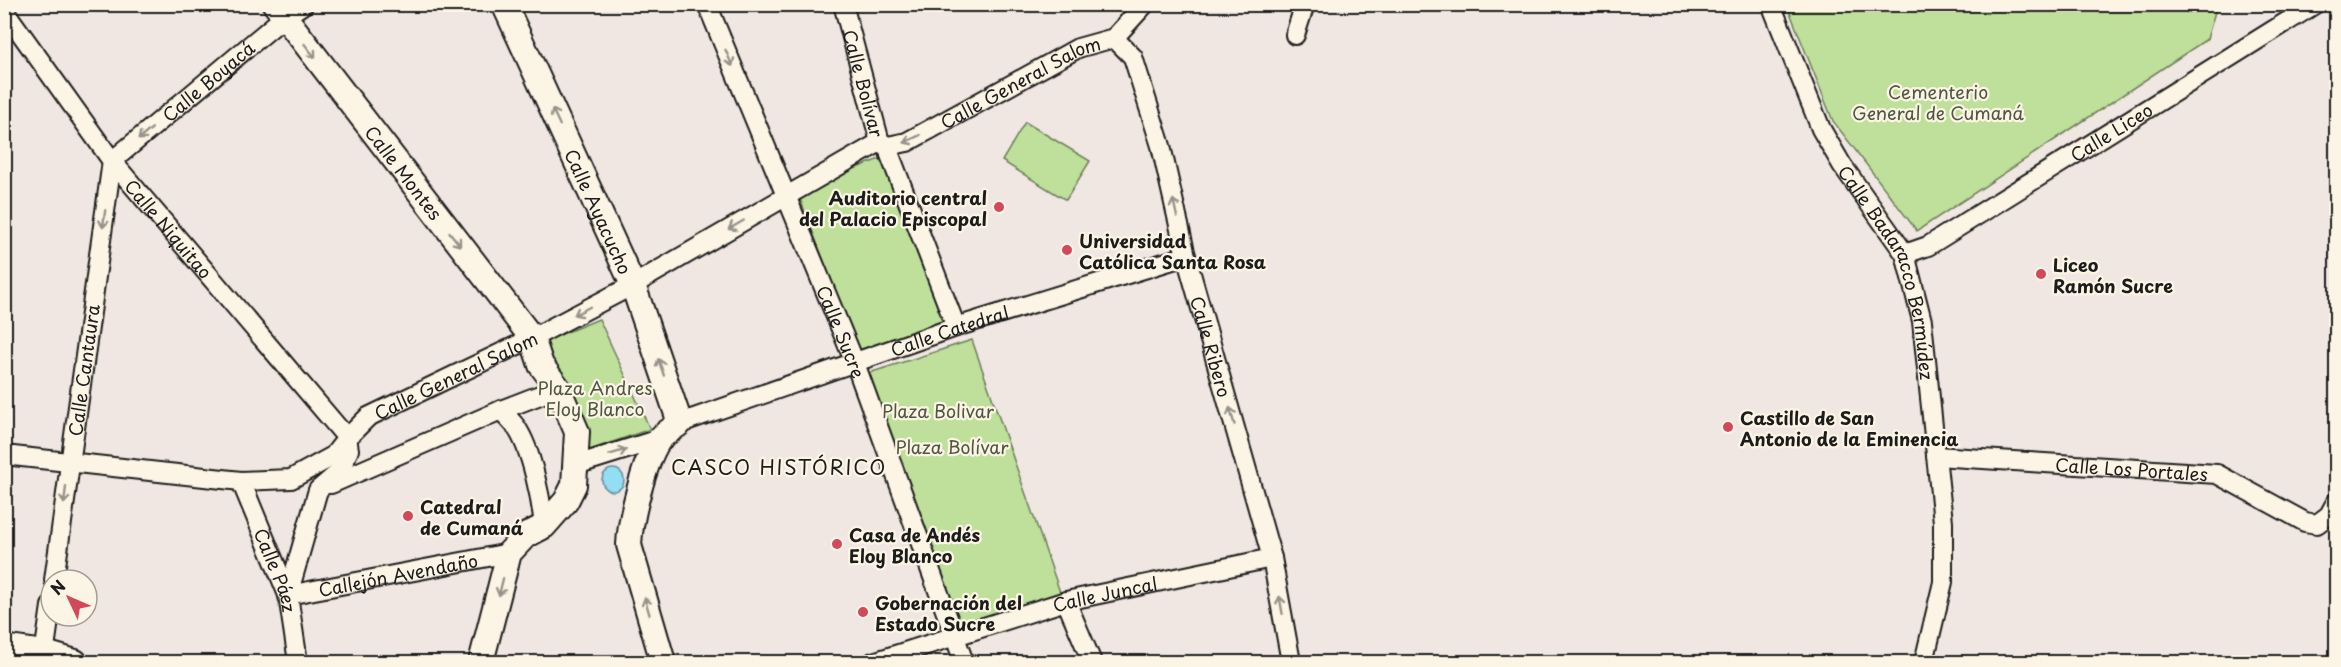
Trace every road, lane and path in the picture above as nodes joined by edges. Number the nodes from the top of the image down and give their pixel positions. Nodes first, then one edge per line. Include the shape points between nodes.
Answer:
1 (304, 4) edge
2 (504, 4) edge
3 (707, 4) edge
4 (843, 4) edge
5 (1145, 4) edge
6 (1305, 4) edge
7 (1772, 4) edge
8 (2290, 4) edge
9 (2315, 4) edge
10 (4, 10) edge
11 (279, 11) edge
12 (2280, 26) junction
13 (1295, 35) dead end
14 (1114, 38) junction
15 (884, 144) junction
16 (112, 161) junction
17 (787, 196) junction
18 (1905, 254) junction
19 (1186, 256) junction
20 (633, 285) junction
21 (956, 327) junction
22 (532, 338) junction
23 (855, 363) junction
24 (558, 388) junction
25 (501, 410) junction
26 (680, 423) junction
27 (346, 438) junction
28 (659, 439) junction
29 (4, 455) edge
30 (1936, 456) junction
31 (69, 463) junction
32 (576, 465) junction
33 (241, 481) junction
34 (318, 490) junction
35 (2337, 502) edge
36 (544, 526) junction
37 (509, 553) junction
38 (1272, 558) junction
39 (56, 568) edge
40 (288, 595) junction
41 (1066, 601) junction
42 (48, 628) edge
43 (955, 636) junction
44 (4, 647) edge
45 (44, 658) edge
46 (75, 663) edge
47 (298, 663) edge
48 (482, 663) edge
49 (663, 663) edge
50 (873, 663) edge
51 (964, 663) edge
52 (1092, 663) edge
53 (1291, 663) edge
54 (1924, 663) edge

1 - 11 street, Calle Boyacá
20 -> 2 street, Calle Ayacucho
3 -> 17 street, Calle Sucre
4 - 15 street, Calle Bolívar
5 - 14 street, Calle General Salom
6 - 13 street
7 - 18 street, Calle Badaracco Bermúdez via 1821,129
8 - 12 street
9 - 12 street, Calle Liceo
10 - 16 street, Calle Niquitao
11 -> 16 street, Calle Boyacá
11 -> 22 street, Calle Montes
12 - 18 street, Calle Liceo via 1928,246
14 -> 15 street, Calle General Salom via 1078,48 907,142
19 -> 14 street, Calle Ribero via 1146,94 1133,57
15 - 17 street, Calle General Salom
15 - 21 street, Calle Bolívar
16 - 27 street, Calle Niquitao
16 -> 31 street, Calle Cantaura
17 -> 20 street, Calle General Salom
17 - 23 street, Calle Sucre
18 - 30 street, Calle Badaracco Bermúdez via 1922,321
19 - 21 street, Calle Catedral
38 -> 19 street, Calle Ribero
20 -> 22 street, Calle General Salom
26 -> 20 street, Calle Ayacucho
21 - 23 street, Calle Catedral
22 - 24 street, Calle Montes via 541,365
22 - 27 street, Calle General Salom via 368,417
23 - 26 street, Calle Catedral
23 - 43 street, Calle Sucre
24 - 25 street
24 - 32 street, Calle Montes via 577,432
25 - 34 street
25 - 36 street via 518,429 539,487
26 - 28 street
27 - 33 street, Calle General Salom via 333,456 291,479
27 - 34 street via 348,450 339,472
32 -> 28 street
49 -> 28 street via 629,545 630,526
29 - 31 street, Calle General Salom
30 - 35 street, Calle Los Portales via 2217,474 2305,522 2317,524 2330,515
30 - 54 street, Calle Badaracco Bermúdez via 1943,522 1943,582
31 - 33 street, Calle General Salom
31 -> 39 street, Calle Cantaura
32 - 36 street, Calle Montes via 574,485 566,501
33 - 40 street, Calle Páez
34 - 40 street
36 - 37 street, Calle Montes via 525,536
37 - 40 street, Callejón Avendaño
37 -> 48 street
38 - 41 street, Calle Juncal
53 -> 38 street, Calle Ribero
40 - 47 street, Calle Páez
41 - 43 street, Calle Juncal
41 - 52 street
42 - 45 street
43 - 50 street, Calle Juncal
43 - 51 street, Calle Sucre
44 - 45 street
45 - 46 street

